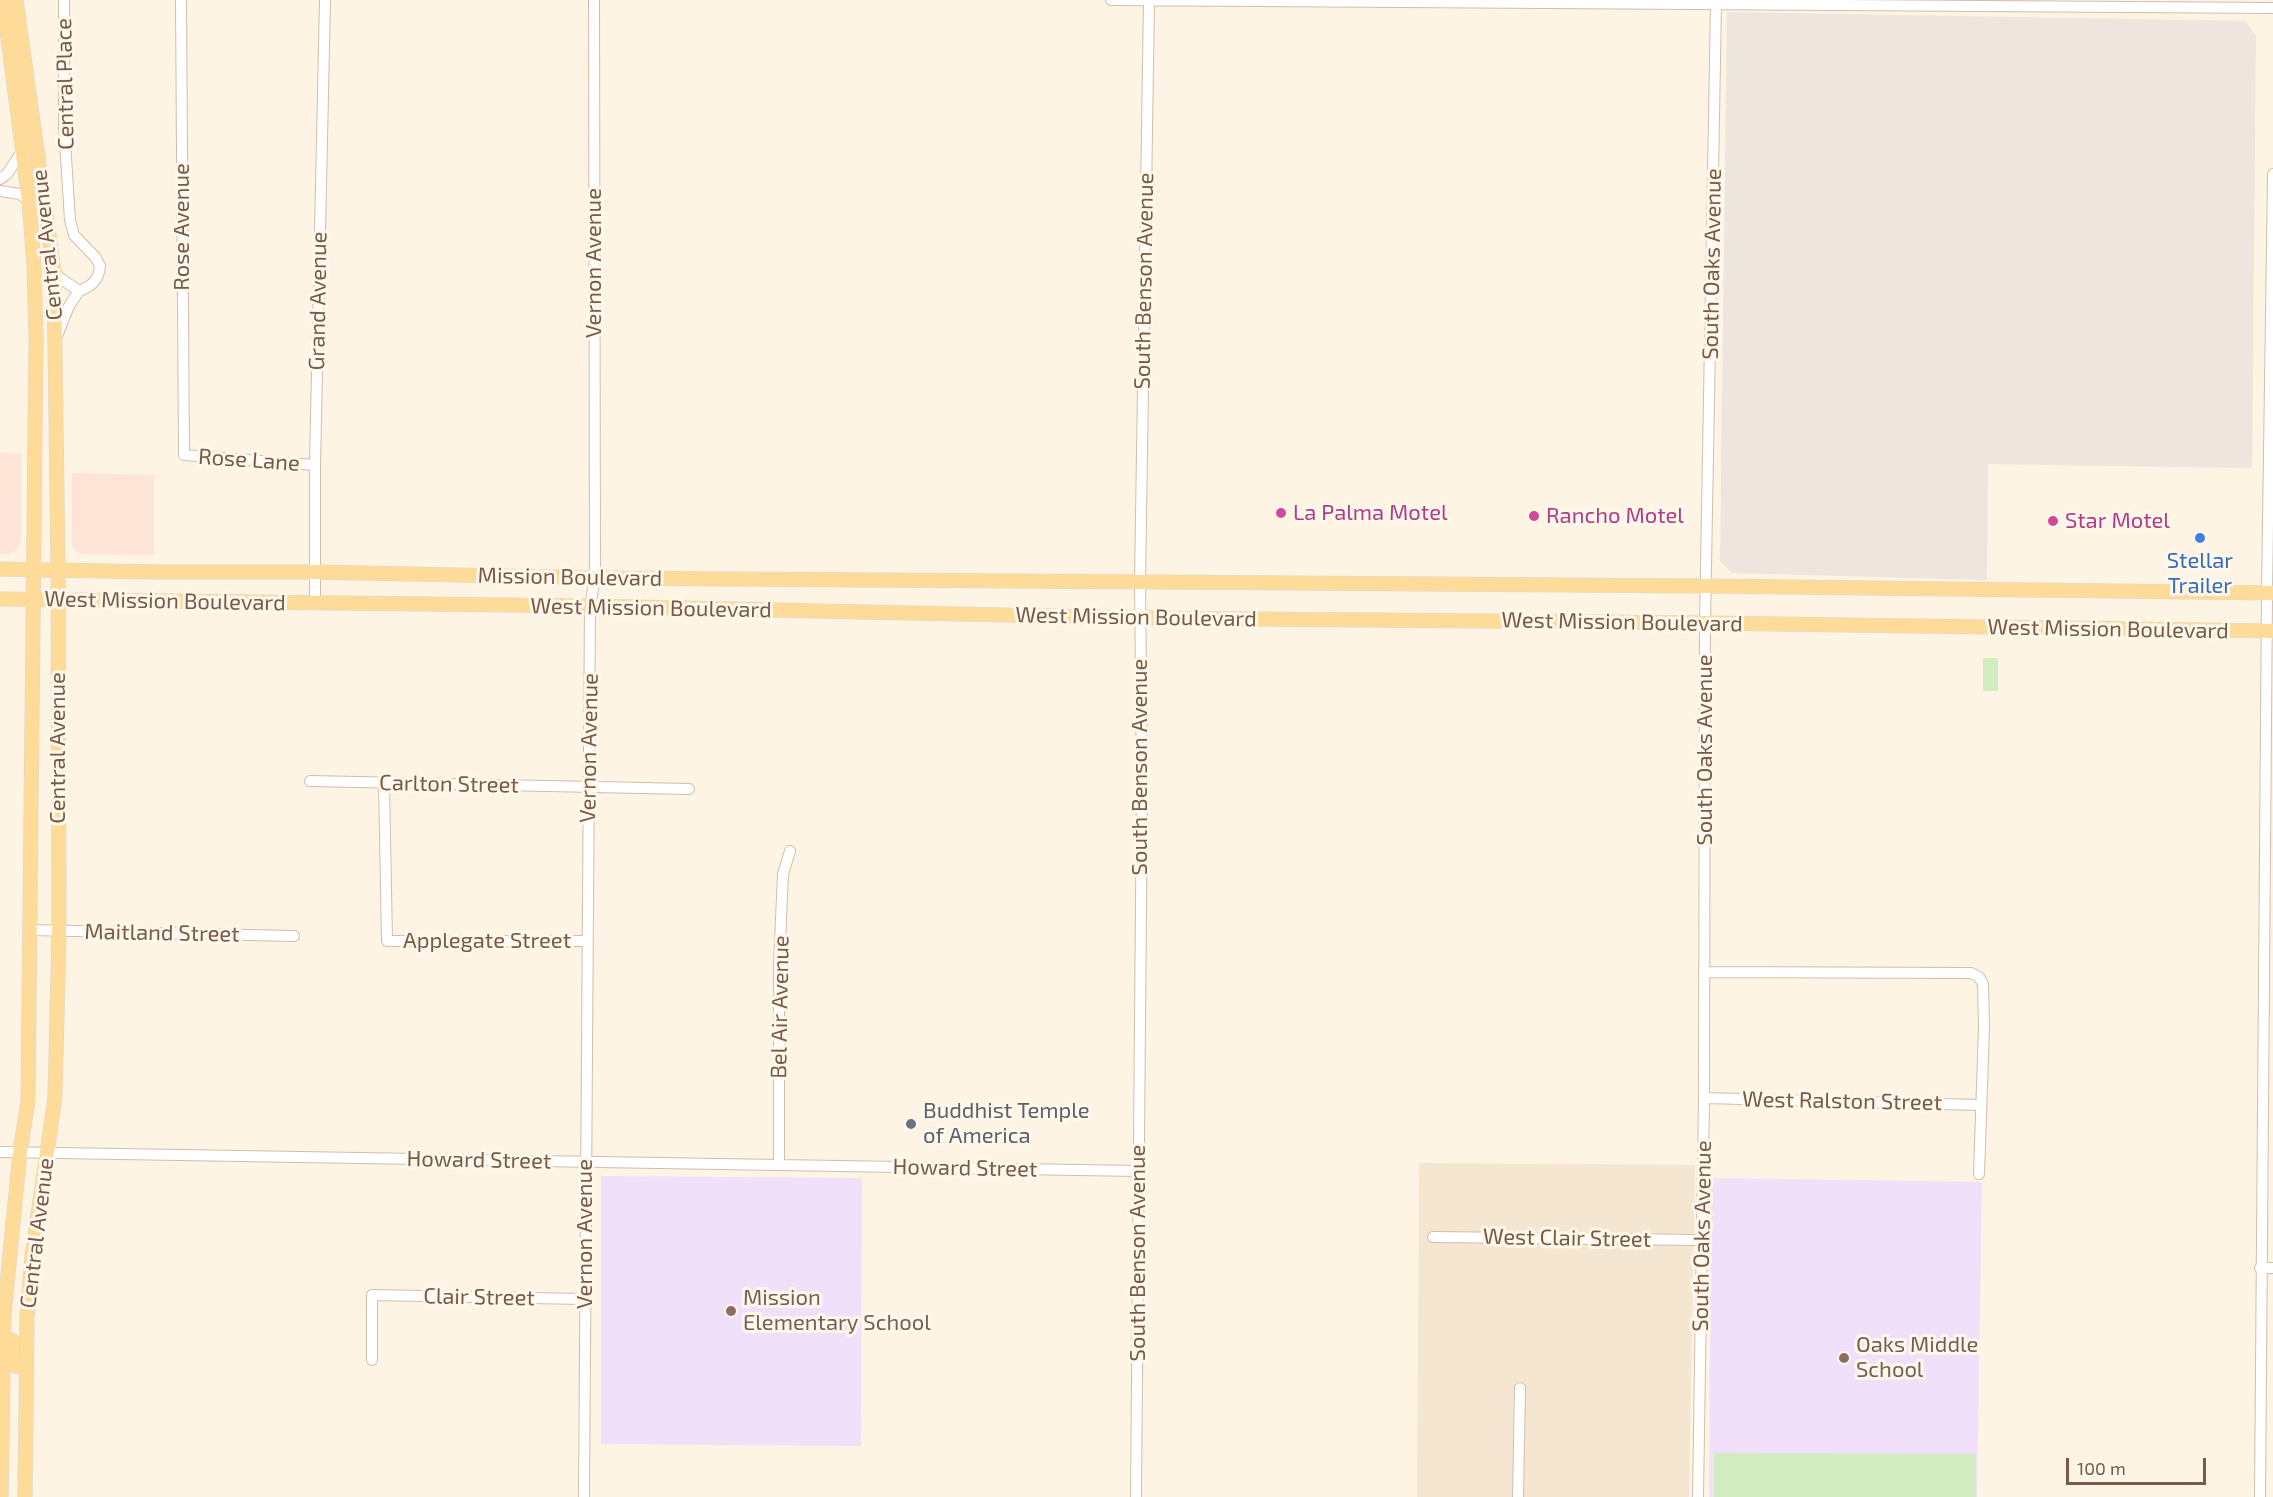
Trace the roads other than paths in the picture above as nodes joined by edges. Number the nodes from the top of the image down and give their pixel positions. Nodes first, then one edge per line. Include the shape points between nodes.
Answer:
1 (3, 0) edge
2 (16, 0) edge
3 (64, 0) edge
4 (181, 0) edge
5 (326, 0) edge
6 (594, 0) edge
7 (1111, 0) edge
8 (1149, 1) edge
9 (1716, 4) junction
10 (2273, 8) edge
11 (12, 18) junction
12 (23, 150) junction
13 (2273, 174) edge
14 (0, 179) edge
15 (0, 191) edge
16 (29, 201) junction
17 (54, 271) junction
18 (79, 291) junction
19 (56, 339) junction
20 (184, 455) joint
21 (315, 465) junction
22 (0, 569) edge
23 (32, 569) junction
24 (58, 569) junction
25 (315, 572) junction
26 (595, 578) junction
27 (1140, 582) junction
28 (1707, 586) junction
29 (2270, 593) edge
30 (0, 599) edge
31 (32, 599) junction
32 (57, 600) junction
33 (315, 603) junction
34 (590, 606) junction
35 (1140, 618) junction
36 (1705, 623) junction
37 (2270, 631) edge
38 (310, 782) dead end
39 (384, 783) junction
40 (588, 786) junction
41 (689, 789) dead end
42 (790, 851) dead end
43 (30, 930) junction
44 (59, 930) junction
45 (294, 936) dead end
46 (587, 941) junction
47 (1704, 972) junction
48 (1704, 1098) junction
49 (1980, 1105) junction
50 (0, 1152) edge
51 (20, 1152) junction
52 (47, 1153) junction
53 (585, 1162) junction
54 (779, 1165) junction
55 (1138, 1171) junction
56 (1978, 1174) dead end
57 (1433, 1237) dead end
58 (1701, 1240) junction
59 (2260, 1268) junction
60 (2273, 1268) edge
61 (585, 1299) junction
62 (4, 1315) junction
63 (372, 1360) dead end
64 (27, 1368) junction
65 (1520, 1388) dead end
66 (1, 1433) edge
67 (1, 1497) edge
68 (25, 1497) edge
69 (584, 1497) edge
70 (1136, 1497) edge
71 (1518, 1497) edge
72 (1698, 1497) edge
73 (2260, 1497) edge

1 - 11 main road, Central Avenue
2 - 11 main road, Central Avenue
3 - 18 street, Central Place via 64,126 70,220 74,235 100,266 96,280
4 - 20 street, Rose Avenue
5 - 21 street, Grand Avenue
6 - 26 street, Vernon Avenue
7 - 8 street
8 - 9 street
8 - 27 street, South Benson Avenue
9 - 10 street
9 - 28 street, South Oaks Avenue
11 - 12 main road, Central Avenue
11 - 17 main road, Central Avenue
12 - 14 street
12 - 16 main road, Central Avenue
13 - 29 street
15 - 16 street via 20,194
16 - 23 main road, Central Avenue via 36,337
17 - 18 street
17 - 19 main road, Central Avenue
18 - 19 street
19 - 24 main road, Central Avenue
20 - 21 street, Rose Lane
21 - 25 street, Grand Avenue
22 - 23 main road, Mission Boulevard
23 - 24 main road, Mission Boulevard
23 - 31 main road, Central Avenue
24 - 25 main road, Mission Boulevard
24 - 32 main road, Central Avenue
25 - 26 main road, Mission Boulevard
25 - 33 street, Grand Avenue
26 - 27 main road, Mission Boulevard
26 - 34 street, Vernon Avenue
27 - 28 main road, West Mission Boulevard
27 - 35 street, South Benson Avenue
28 - 29 main road, West Mission Boulevard
28 - 36 street, South Oaks Avenue
29 - 37 street
30 - 31 main road, West Mission Boulevard
31 - 32 main road, West Mission Boulevard
31 - 43 main road, Central Avenue
32 - 33 main road, West Mission Boulevard
32 - 44 main road, Central Avenue
33 - 34 main road, West Mission Boulevard
34 - 35 main road, West Mission Boulevard
34 - 40 street, Vernon Avenue
35 - 36 main road, West Mission Boulevard
35 - 55 street, South Benson Avenue
36 - 37 main road, West Mission Boulevard
36 - 47 street, South Oaks Avenue
37 - 59 street
38 - 39 street, Carlton Street
39 - 40 street, Carlton Street
39 - 46 street, Applegate Street via 387,941
40 - 41 street, Carlton Street
40 - 46 street, Vernon Avenue
42 - 54 street, Bel Air Avenue via 783,874 781,920
43 - 44 street, Maitland Street
43 - 51 main road, Central Avenue via 28,1100
44 - 45 street, Maitland Street
44 - 52 main road, Central Avenue via 54,1097
46 - 53 street, Vernon Avenue
47 - 48 street, South Oaks Avenue
47 - 49 street via 1971,973 1983,984
48 - 49 street, West Ralston Street
48 - 58 street, South Oaks Avenue
49 - 56 street
50 - 51 street, Howard Street
51 - 52 street, Howard Street
51 - 62 main road, Central Avenue
52 - 53 street, Howard Street
52 - 64 main road, Central Avenue via 32,1256
53 - 54 street, Howard Street
53 - 61 street, Vernon Avenue
54 - 55 street, Howard Street
55 - 70 street, South Benson Avenue
57 - 58 street, West Clair Street
58 - 72 street, South Oaks Avenue
59 - 60 street
59 - 73 street
61 - 63 street, Clair Street via 372,1295
61 - 69 street, Vernon Avenue
62 - 64 main road via 10,1331 12,1361 15,1366
62 - 66 main road, Central Avenue
64 - 68 main road, Central Avenue
65 - 71 street
66 - 67 main road, Central Avenue

